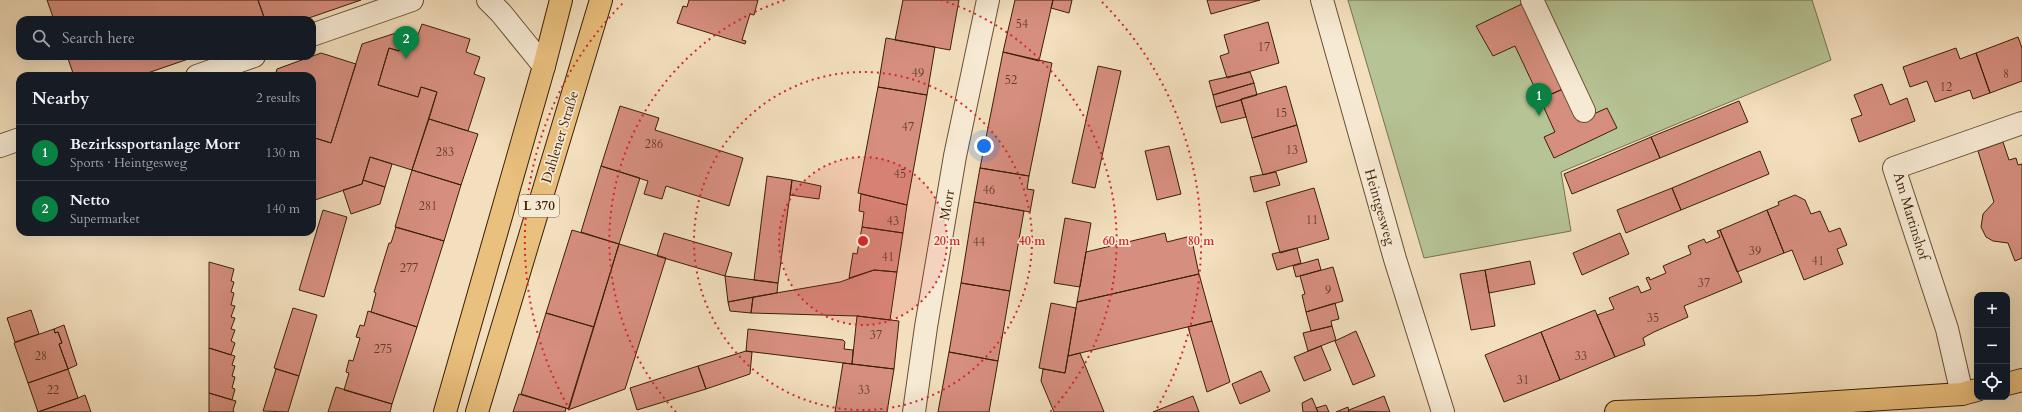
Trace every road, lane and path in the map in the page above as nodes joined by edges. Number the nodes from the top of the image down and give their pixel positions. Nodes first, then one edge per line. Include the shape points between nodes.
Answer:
1 (412, 0) edge
2 (488, 0) edge
3 (561, 0) edge
4 (601, 0) edge
5 (988, 0) edge
6 (1322, 0) edge
7 (1532, 0) edge
8 (316, 34) edge
9 (243, 60) edge
10 (544, 66) junction
11 (208, 72) edge
12 (1584, 111) dead end
13 (2022, 123) edge
14 (16, 140) edge
15 (0, 146) edge
16 (2022, 380) edge
17 (2010, 383) edge
18 (1970, 392) edge
19 (1877, 406) edge
20 (445, 412) edge
21 (477, 412) edge
22 (914, 412) edge
23 (1444, 412) edge
24 (1616, 412) edge

1 - 8 street
2 - 10 street
3 - 10 main road, L 370
4 - 21 main road, Dahlener Straße / L 370
5 - 22 street, Morr via 955,156
6 - 23 street, Heintgesweg via 1395,259
7 - 12 street
9 - 11 street
10 - 20 main road, L 370
13 - 18 street, Am Martinshof via 1894,168
14 - 15 street
16 - 17 main road
18 - 19 main road
19 - 24 main road

